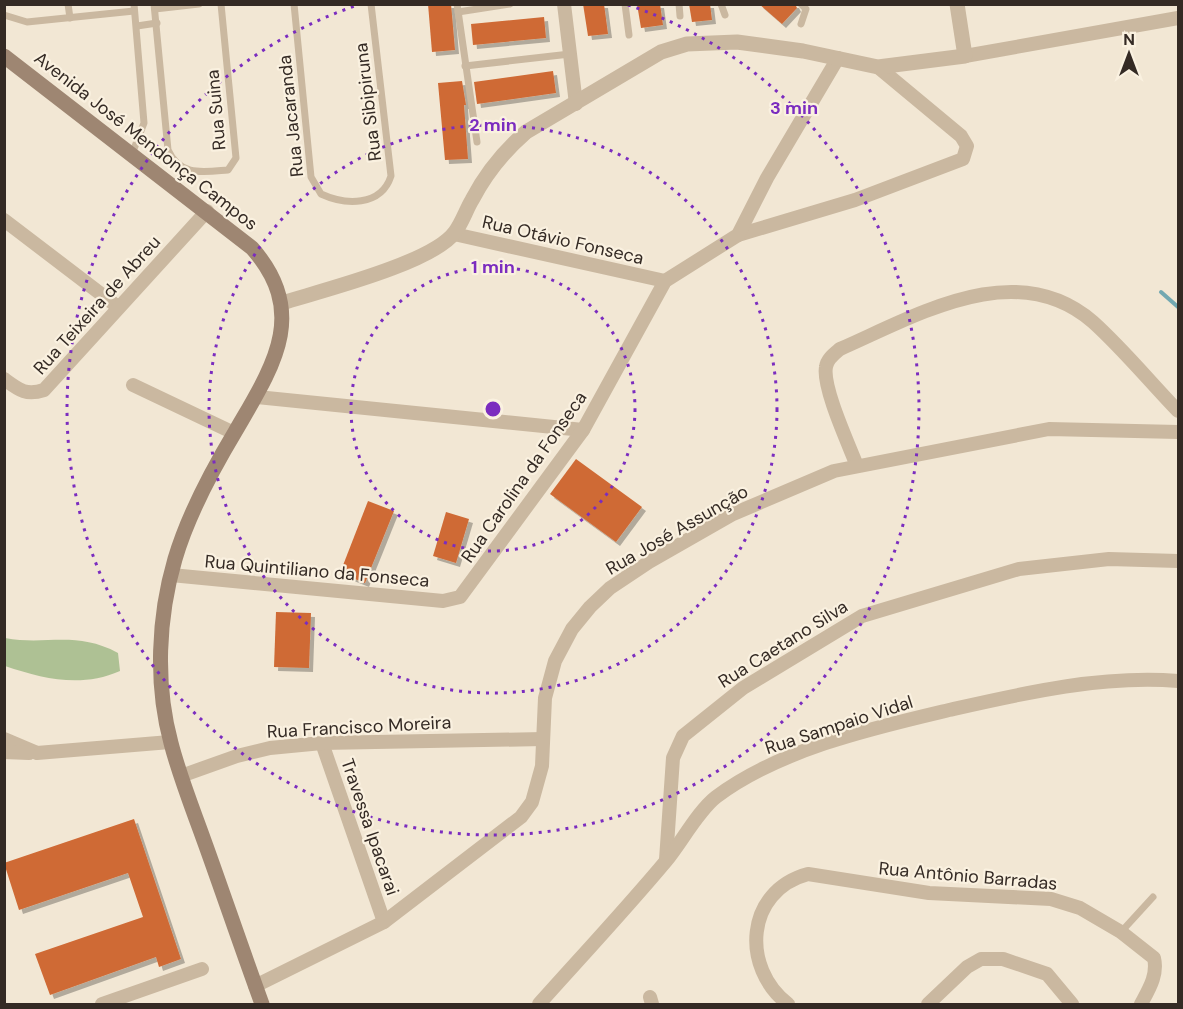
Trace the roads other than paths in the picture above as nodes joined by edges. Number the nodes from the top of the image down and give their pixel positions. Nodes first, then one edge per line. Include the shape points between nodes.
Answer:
1 (68, 4) edge
2 (199, 4) edge
3 (221, 4) edge
4 (294, 4) edge
5 (371, 4) edge
6 (510, 4) edge
7 (564, 4) edge
8 (625, 4) edge
9 (679, 4) edge
10 (721, 4) edge
11 (801, 4) edge
12 (957, 4) edge
13 (154, 7) edge
14 (134, 8) edge
15 (457, 8) edge
16 (4, 15) edge
17 (725, 15) dead end
18 (680, 16) dead end
19 (70, 18) junction
20 (1179, 18) edge
21 (157, 23) junction
22 (801, 24) dead end
23 (137, 26) junction
24 (629, 35) dead end
25 (570, 54) junction
26 (4, 56) edge
27 (965, 56) junction
28 (838, 58) junction
29 (465, 66) junction
30 (879, 67) junction
31 (576, 104) junction
32 (477, 142) dead end
33 (132, 154) junction
34 (348, 203) joint
35 (207, 211) junction
36 (4, 220) edge
37 (454, 234) junction
38 (738, 235) junction
39 (665, 281) junction
40 (282, 303) junction
41 (118, 307) junction
42 (4, 379) edge
43 (133, 385) dead end
44 (257, 397) junction
45 (1179, 411) edge
46 (583, 430) junction
47 (1179, 432) edge
48 (234, 433) junction
49 (857, 466) junction
50 (1179, 561) edge
51 (171, 575) junction
52 (460, 597) joint
53 (1179, 681) edge
54 (4, 739) edge
55 (543, 739) junction
56 (170, 742) junction
57 (322, 743) junction
58 (4, 752) edge
59 (38, 753) junction
60 (181, 776) junction
61 (666, 861) junction
62 (1153, 897) dead end
63 (384, 922) junction
64 (1121, 932) junction
65 (202, 969) dead end
66 (255, 986) junction
67 (102, 1005) edge
68 (262, 1005) edge
69 (539, 1005) edge
70 (788, 1005) edge
71 (928, 1005) edge
72 (1072, 1005) edge
73 (1141, 1005) edge

1 - 19 lane
2 - 13 lane, Rua Suina
3 - 21 lane, Rua Suina via 237,151 228,170 192,172 173,161 168,150
4 - 34 lane, Rua Jacaranda via 311,177 321,194
5 - 34 lane, Rua Sibipiruna via 391,176 382,192 362,202
6 - 15 lane
7 - 25 street
8 - 24 lane
9 - 18 lane
10 - 17 lane
11 - 22 lane via 806,9
12 - 27 street
13 - 21 lane, Rua Suina
14 - 19 lane
14 - 23 lane
15 - 29 lane
16 - 19 lane via 27,21
20 - 27 street
21 - 23 lane
23 - 33 lane via 144,123
25 - 29 lane
25 - 31 street
26 - 33 main road, Avenida José Mendonça Campos
27 - 30 street
28 - 30 street
28 - 31 street via 737,42 687,44 662,52
28 - 38 street
29 - 32 lane
30 - 38 street via 961,136 967,146 963,159 855,200
31 - 37 street via 526,132 507,148 490,169
33 - 35 main road, Avenida José Mendonça Campos
35 - 40 main road, Avenida José Mendonça Campos via 261,258
35 - 41 street, Rua Teixeira de Abreu
36 - 41 street
37 - 39 street, Rua Otávio Fonseca
37 - 40 street via 434,248 379,273
38 - 39 street, Rua Carolina da Fonseca
39 - 46 street, Rua Carolina da Fonseca
40 - 44 main road, Avenida José Mendonça Campos via 278,342
41 - 42 street, Rua Teixeira de Abreu via 44,390 33,394 21,392
43 - 48 street
44 - 46 street
44 - 48 main road, Avenida José Mendonça Campos
45 - 49 street via 1092,321 1067,305 1043,295 986,292 959,298 840,349 828,359 825,377
46 - 52 street, Rua Carolina da Fonseca
47 - 49 street, Rua José Assunção via 1049,429
48 - 51 main road, Avenida José Mendonça Campos via 184,534
49 - 55 street, Rua José Assunção via 834,471 733,514 610,588 572,629 555,661 545,698
50 - 61 street, Rua Caetano Silva via 1099,560 1019,569 862,616 743,688 683,736 673,758
51 - 52 street, Rua Quintiliano da Fonseca via 443,601
51 - 56 main road, Avenida José Mendonça Campos via 161,655
53 - 61 street, Rua Sampaio Vidal via 1144,678 1089,682 997,699 888,724 790,757 714,798
54 - 59 street
55 - 57 street, Rua Francisco Moreira
55 - 63 street, Rua José Assunção via 537,787 521,817
56 - 59 street
56 - 60 main road, Avenida José Mendonça Campos
57 - 60 street, Rua Francisco Moreira via 259,751
57 - 63 street, Travessa Ipacarai
58 - 59 street
60 - 66 main road, Avenida José Mendonça Campos
61 - 69 street, Rua Sampaio Vidal
62 - 64 lane
63 - 66 street, Rua José Assunção
64 - 70 street, Rua Antônio Barradas via 1080,908 1051,898 929,893 808,874 788,879 773,892 760,914 759,963 776,995
64 - 73 street, Rua Antônio Barradas via 1154,958 1153,980
65 - 67 street
66 - 68 main road, Avenida José Mendonça Campos
71 - 72 street via 967,967 981,959 1003,959 1047,974

